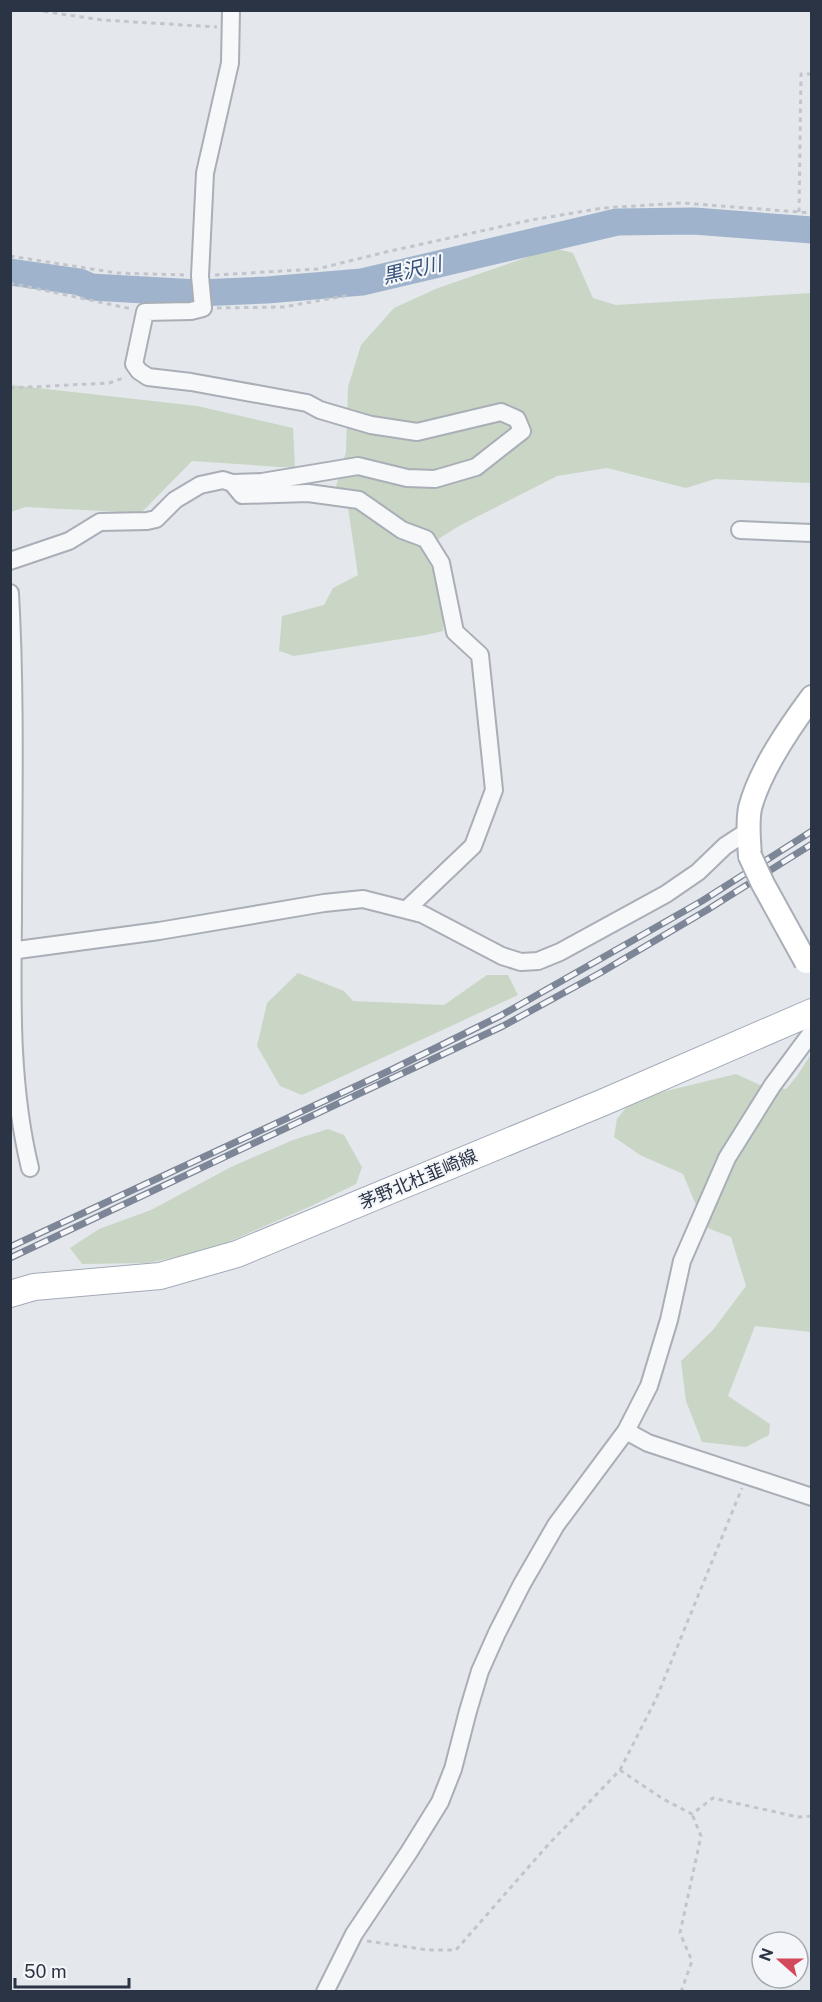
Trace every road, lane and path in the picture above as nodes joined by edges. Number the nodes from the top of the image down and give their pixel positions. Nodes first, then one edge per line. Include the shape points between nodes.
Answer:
1 (35, 10) edge
2 (231, 19) edge
3 (812, 74) edge
4 (799, 212) junction
5 (812, 213) edge
6 (10, 256) edge
7 (200, 279) junction
8 (10, 283) edge
9 (350, 295) dead end
10 (202, 304) junction
11 (145, 312) junction
12 (139, 371) junction
13 (10, 388) edge
14 (232, 483) junction
15 (740, 530) dead end
16 (812, 533) edge
17 (10, 561) edge
18 (10, 593) edge
19 (812, 697) edge
20 (748, 831) junction
21 (407, 909) junction
22 (11, 951) edge
23 (809, 966) edge
24 (812, 1012) edge
25 (812, 1032) edge
26 (30, 1168) dead end
27 (10, 1294) edge
28 (626, 1431) junction
29 (746, 1476) junction
30 (812, 1497) edge
31 (621, 1770) junction
32 (692, 1814) junction
33 (812, 1816) edge
34 (354, 1934) junction
35 (325, 1992) edge
36 (681, 1992) edge

1 - 2 path via 102,20
2 - 7 street via 230,63 205,173
3 - 4 path via 801,74
4 - 5 path
4 - 7 path via 682,203 603,208 508,225 317,270
6 - 7 path via 117,273
7 - 10 street
8 - 11 path
9 - 10 path via 283,307
10 - 11 street via 191,311
11 - 12 street via 134,364
12 - 13 path via 109,383
12 - 14 street via 148,377 307,403 371,425 417,432 501,412 517,419 522,431 476,467 435,479 407,478 358,466 262,482
14 - 17 street via 223,480 200,485 175,500 156,519 100,522 69,541
14 - 21 street via 242,495 308,493 359,500 402,531 426,539 441,562 455,632 480,655 494,790 473,846
15 - 16 street
18 - 22 street via 14,662
19 - 20 street via 762,779 750,809
20 - 21 street via 666,894 538,961 521,962 502,956
20 - 23 street, bridge via 750,856
21 - 22 street via 363,899 324,903
22 - 26 street via 14,1053
24 - 27 main road, 茅野北杜韮崎線 via 237,1254 160,1276 34,1287
25 - 28 street via 727,1158 682,1261 649,1386
28 - 29 street via 648,1443
28 - 34 street via 556,1524 522,1584 480,1671 440,1802
29 - 30 street
29 - 31 path via 656,1699
31 - 32 path
31 - 34 path via 547,1846 456,1950 368,1942
32 - 33 path via 713,1798 798,1817
32 - 36 path via 700,1836 680,1933 692,1961
34 - 35 street

